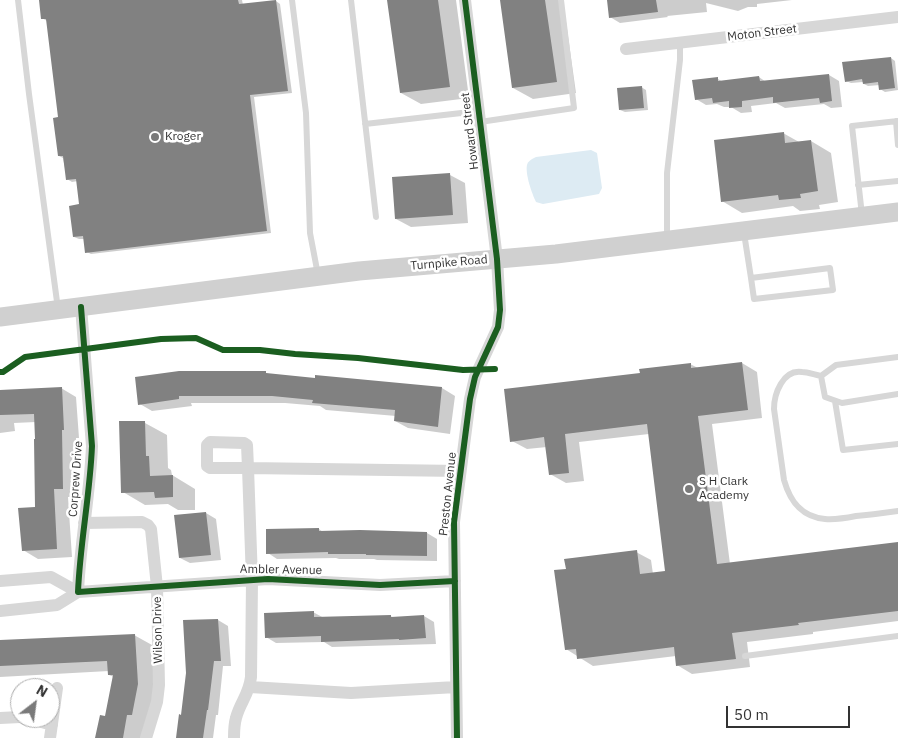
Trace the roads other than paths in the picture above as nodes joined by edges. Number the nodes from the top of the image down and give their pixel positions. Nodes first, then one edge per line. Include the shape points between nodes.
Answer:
1 (18, 0) edge
2 (292, 0) edge
3 (351, 0) edge
4 (465, 0) edge
5 (561, 0) edge
6 (898, 17) edge
7 (680, 42) junction
8 (626, 49) dead end
9 (480, 117) junction
10 (897, 121) edge
11 (365, 124) junction
12 (898, 145) edge
13 (898, 181) edge
14 (858, 185) junction
15 (898, 212) edge
16 (376, 217) dead end
17 (862, 217) junction
18 (744, 231) junction
19 (667, 240) junction
20 (497, 259) junction
21 (318, 277) junction
22 (751, 278) junction
23 (80, 307) junction
24 (58, 310) junction
25 (0, 317) edge
26 (898, 357) edge
27 (822, 376) junction
28 (898, 394) edge
29 (835, 400) junction
30 (898, 444) edge
31 (460, 471) junction
32 (898, 511) edge
33 (84, 523) junction
34 (252, 580) junction
35 (0, 581) edge
36 (454, 581) junction
37 (157, 587) junction
38 (78, 592) junction
39 (0, 611) edge
40 (898, 636) edge
41 (745, 656) dead end
42 (250, 687) junction
43 (456, 687) junction
44 (146, 738) edge
45 (234, 738) edge
46 (457, 738) edge

1 - 24 lane
2 - 21 lane via 306,113 310,234
3 - 11 lane
4 - 9 street, Howard Street
5 - 9 lane via 574,108
6 - 7 street, Moton Street
7 - 8 street, Moton Street
7 - 19 lane via 668,173
9 - 11 lane
9 - 20 street, Howard Street
10 - 12 lane
10 - 14 lane via 852,126
11 - 16 lane
13 - 14 lane
14 - 17 lane
15 - 17 main road, Turnpike Road
17 - 18 main road, Turnpike Road
18 - 19 main road, Turnpike Road
18 - 22 lane
19 - 20 main road, Turnpike Road
20 - 21 main road, Turnpike Road
20 - 31 street, Preston Avenue via 498,327 475,377
21 - 23 main road, Turnpike Road
22 - 22 lane via 830,268 833,290 754,299
23 - 24 main road, Turnpike Road
23 - 33 street, Corprew Drive via 92,446
24 - 25 main road, Turnpike Road
26 - 27 lane via 836,365
27 - 29 lane via 825,397
27 - 32 lane via 800,371 793,373 778,389 774,409 784,480 790,498 809,515 826,519
28 - 29 lane via 842,403
29 - 30 lane via 842,450
31 - 34 street via 248,468
31 - 36 street, Preston Avenue via 454,522
33 - 37 street, Wilson Drive via 142,522 148,525 152,533
33 - 38 street, Corprew Drive
34 - 36 street, Ambler Avenue via 380,585
34 - 37 street, Ambler Avenue
34 - 42 street
35 - 38 street via 51,577
36 - 43 street, Preston Avenue
37 - 38 street, Ambler Avenue
37 - 44 street, Wilson Drive via 159,685
38 - 39 street, Ambler Avenue via 57,605
40 - 41 lane
42 - 43 street via 351,693
42 - 45 street via 236,716
43 - 46 street, Preston Avenue

